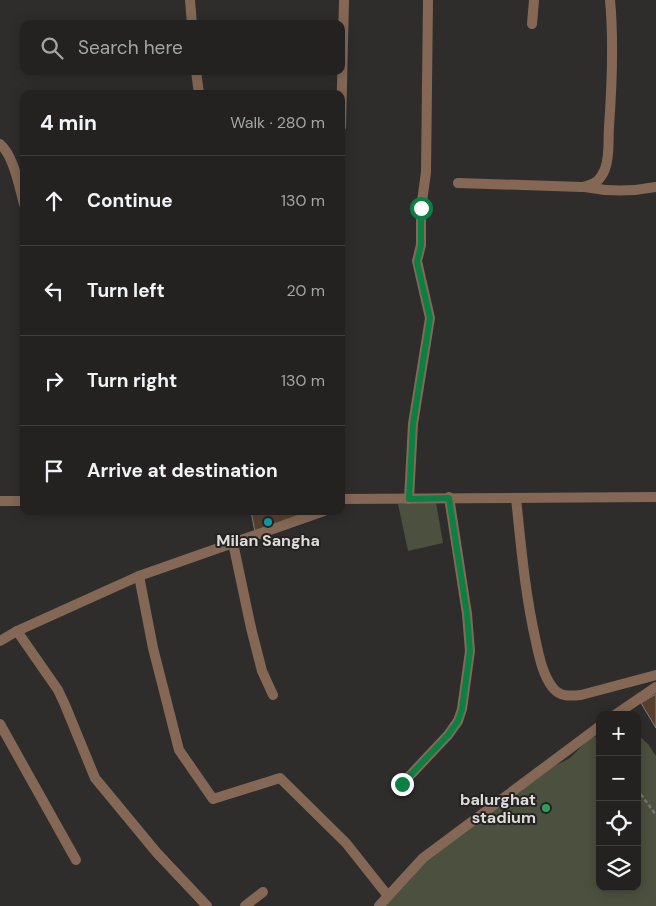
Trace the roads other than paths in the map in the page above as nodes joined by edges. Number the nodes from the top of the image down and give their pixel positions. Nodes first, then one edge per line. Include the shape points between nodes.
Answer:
1 (190, 0) edge
2 (344, 0) edge
3 (428, 0) edge
4 (534, 0) edge
5 (610, 0) edge
6 (192, 20) edge
7 (344, 20) edge
8 (532, 24) dead end
9 (197, 75) edge
10 (342, 75) edge
11 (198, 90) edge
12 (342, 90) edge
13 (0, 144) edge
14 (458, 183) dead end
15 (582, 187) junction
16 (656, 187) edge
17 (20, 190) edge
18 (656, 497) edge
19 (449, 498) junction
20 (516, 498) junction
21 (345, 499) edge
22 (409, 499) junction
23 (20, 500) edge
24 (358, 500) junction
25 (0, 501) edge
26 (345, 504) edge
27 (313, 515) edge
28 (233, 543) junction
29 (139, 576) junction
30 (17, 630) junction
31 (0, 641) edge
32 (656, 676) edge
33 (656, 687) edge
34 (273, 695) dead end
35 (621, 711) edge
36 (0, 724) edge
37 (596, 729) edge
38 (402, 784) dead end
39 (76, 860) dead end
40 (263, 892) dead end
41 (388, 896) junction
42 (208, 906) edge
43 (245, 906) edge
44 (378, 906) edge

1 - 6 street
2 - 7 street
3 - 22 street via 426,172 417,262 430,318 413,424
4 - 8 street
5 - 15 street via 612,75 607,160 599,179
9 - 11 street
10 - 12 street
13 - 17 street via 13,166
14 - 15 street
15 - 16 street via 608,192
18 - 20 street
19 - 20 street
19 - 22 street
19 - 38 street via 470,651 462,709 448,735
20 - 32 street via 532,625 539,656 553,688 560,694 580,695
21 - 24 street
22 - 24 street
23 - 25 street
24 - 26 street
27 - 28 street
28 - 29 street
28 - 34 street via 262,671
29 - 30 street
29 - 41 street via 179,750 213,799 280,778 346,843
30 - 31 street
30 - 42 street via 58,690 94,778 157,853
33 - 35 street
36 - 39 street
37 - 41 street via 423,858
40 - 43 street
41 - 44 street

